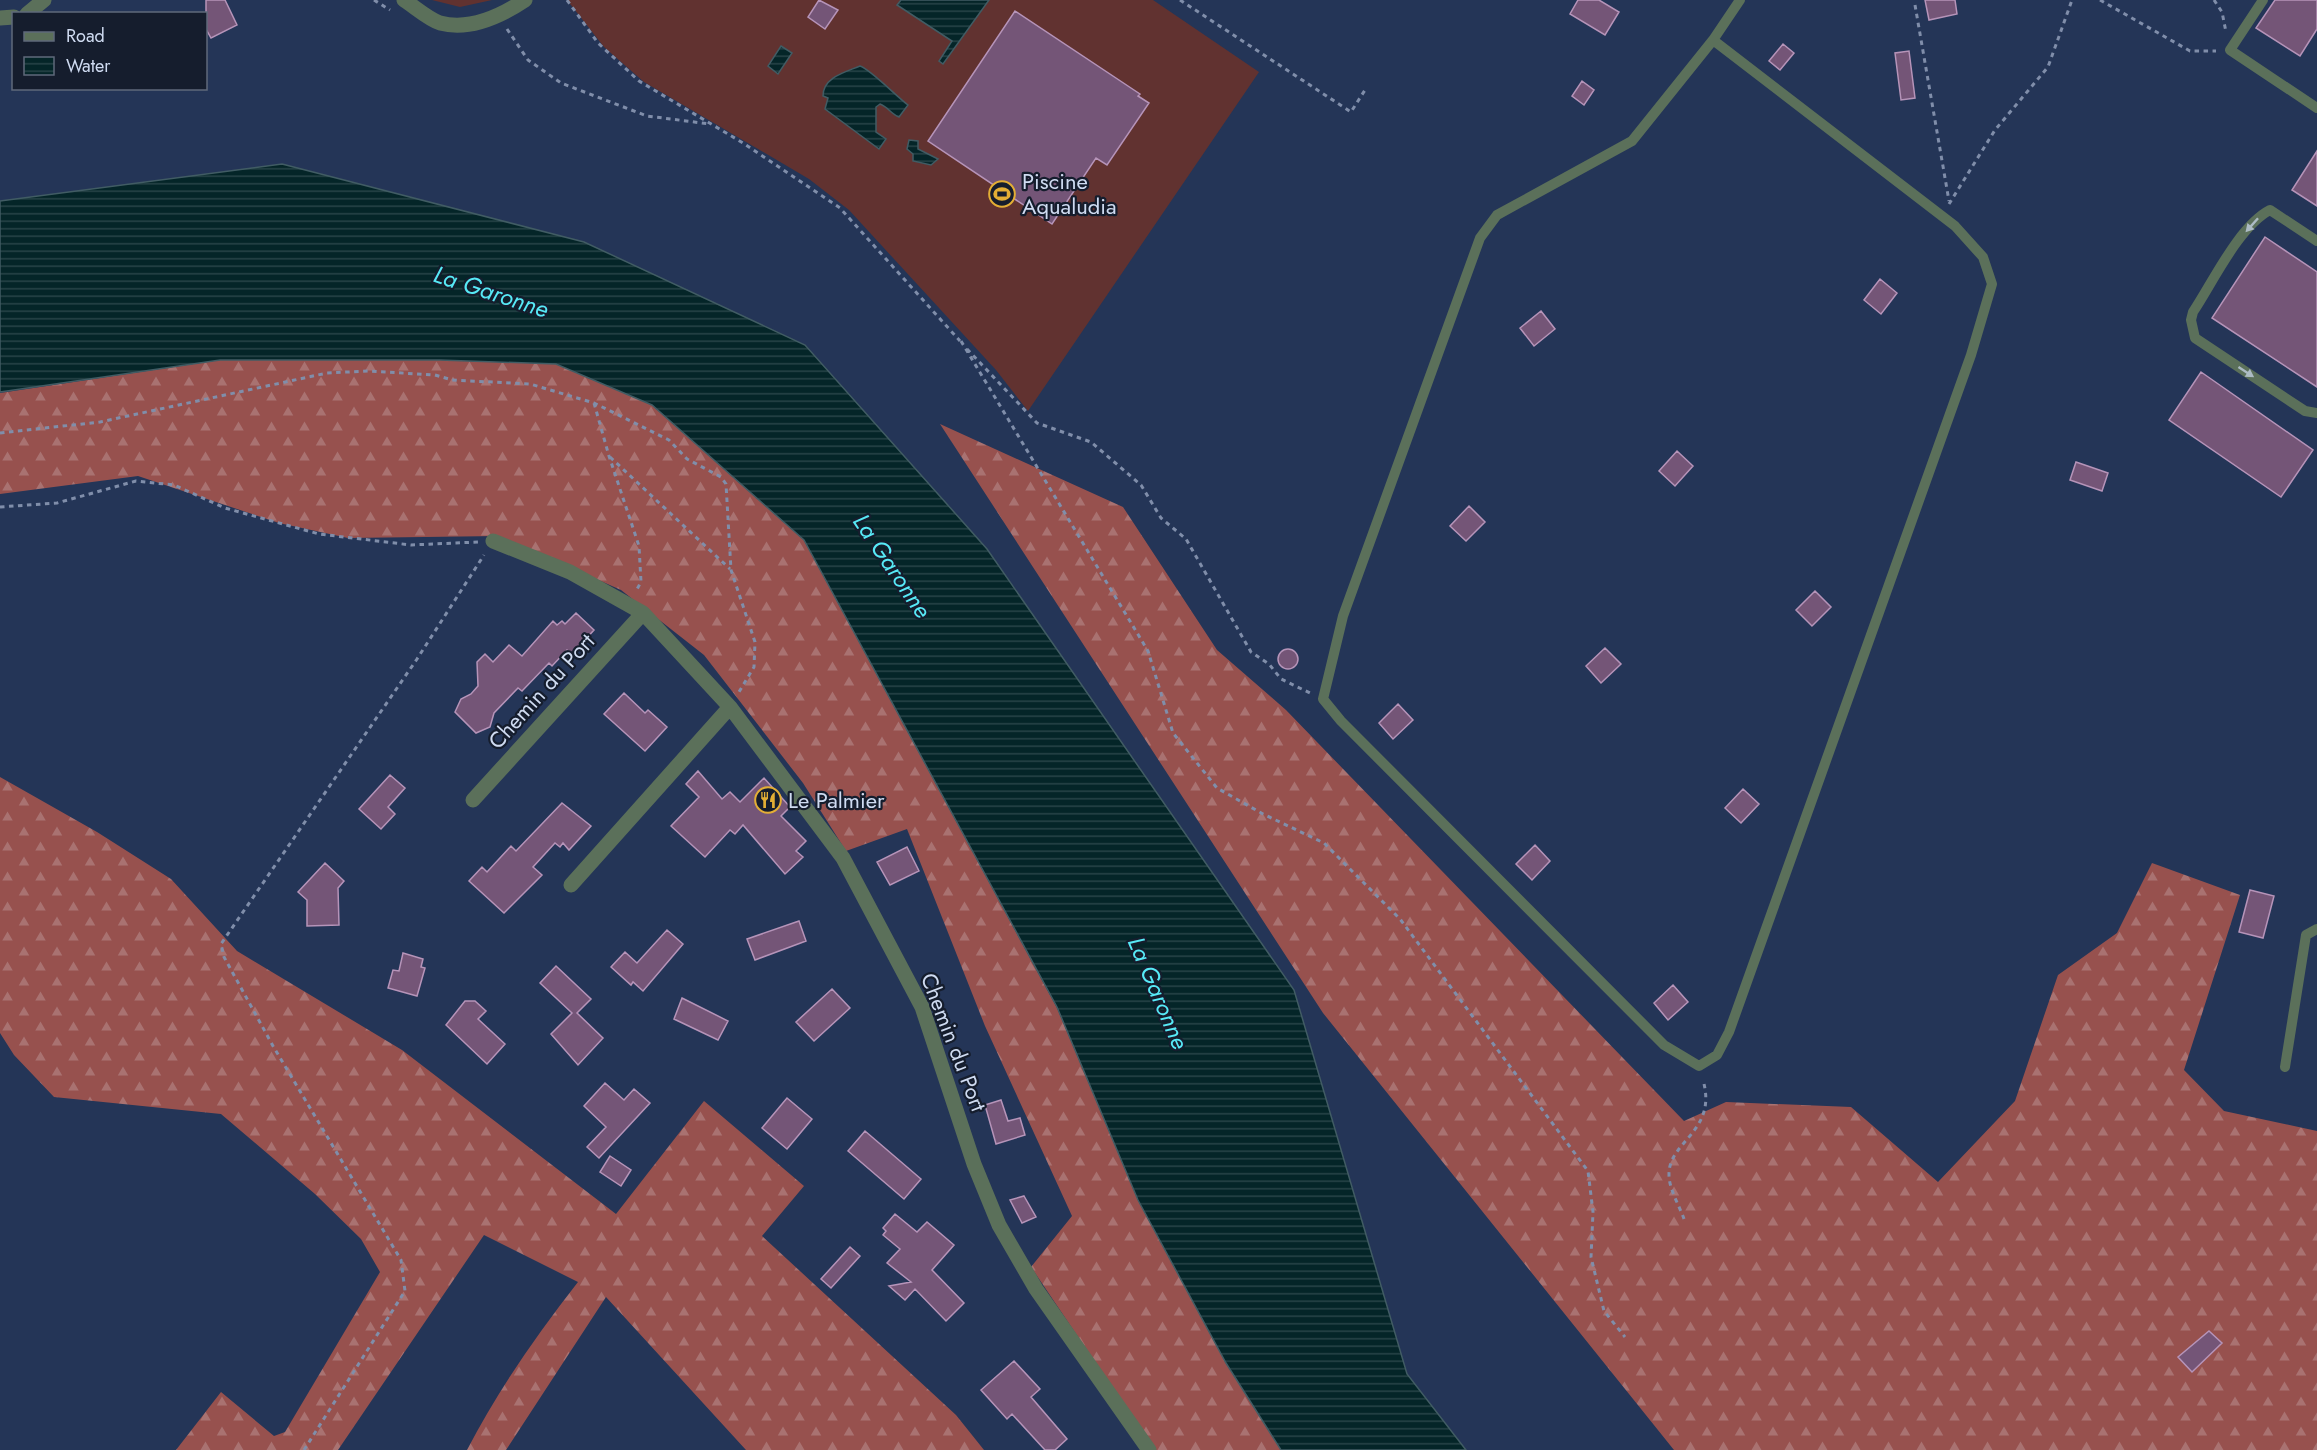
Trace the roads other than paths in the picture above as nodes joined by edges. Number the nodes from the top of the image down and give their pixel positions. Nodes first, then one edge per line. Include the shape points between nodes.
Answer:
1 (44, 0) edge
2 (404, 0) edge
3 (525, 0) edge
4 (1740, 0) edge
5 (2263, 0) edge
6 (29, 12) edge
7 (1713, 40) junction
8 (2317, 108) edge
9 (2317, 240) edge
10 (2317, 413) edge
11 (493, 541) road end
12 (643, 613) junction
13 (730, 707) junction
14 (473, 800) dead end
15 (571, 885) dead end
16 (2317, 929) edge
17 (2285, 1067) dead end
18 (1149, 1450) edge

1 - 6 street
2 - 3 street via 440,23 476,23 499,17
4 - 7 lane
5 - 8 lane via 2230,50
7 - 7 lane via 1944,218 1983,257 1992,284 1971,356 1729,1032 1717,1055 1700,1066 1664,1045 1323,699 1342,616 1480,238 1497,215 1632,141
9 -> 10 lane via 2270,210 2264,213 2246,232 2191,320 2195,338 2305,411
11 - 12 street, Chemin du Port via 570,572
12 - 13 street, Chemin du Port
12 - 14 street, Chemin du Port
13 - 15 street
13 - 18 street, Chemin du Port via 843,858 922,1007 974,1164 999,1225 1036,1289
16 - 17 lane via 2306,935

